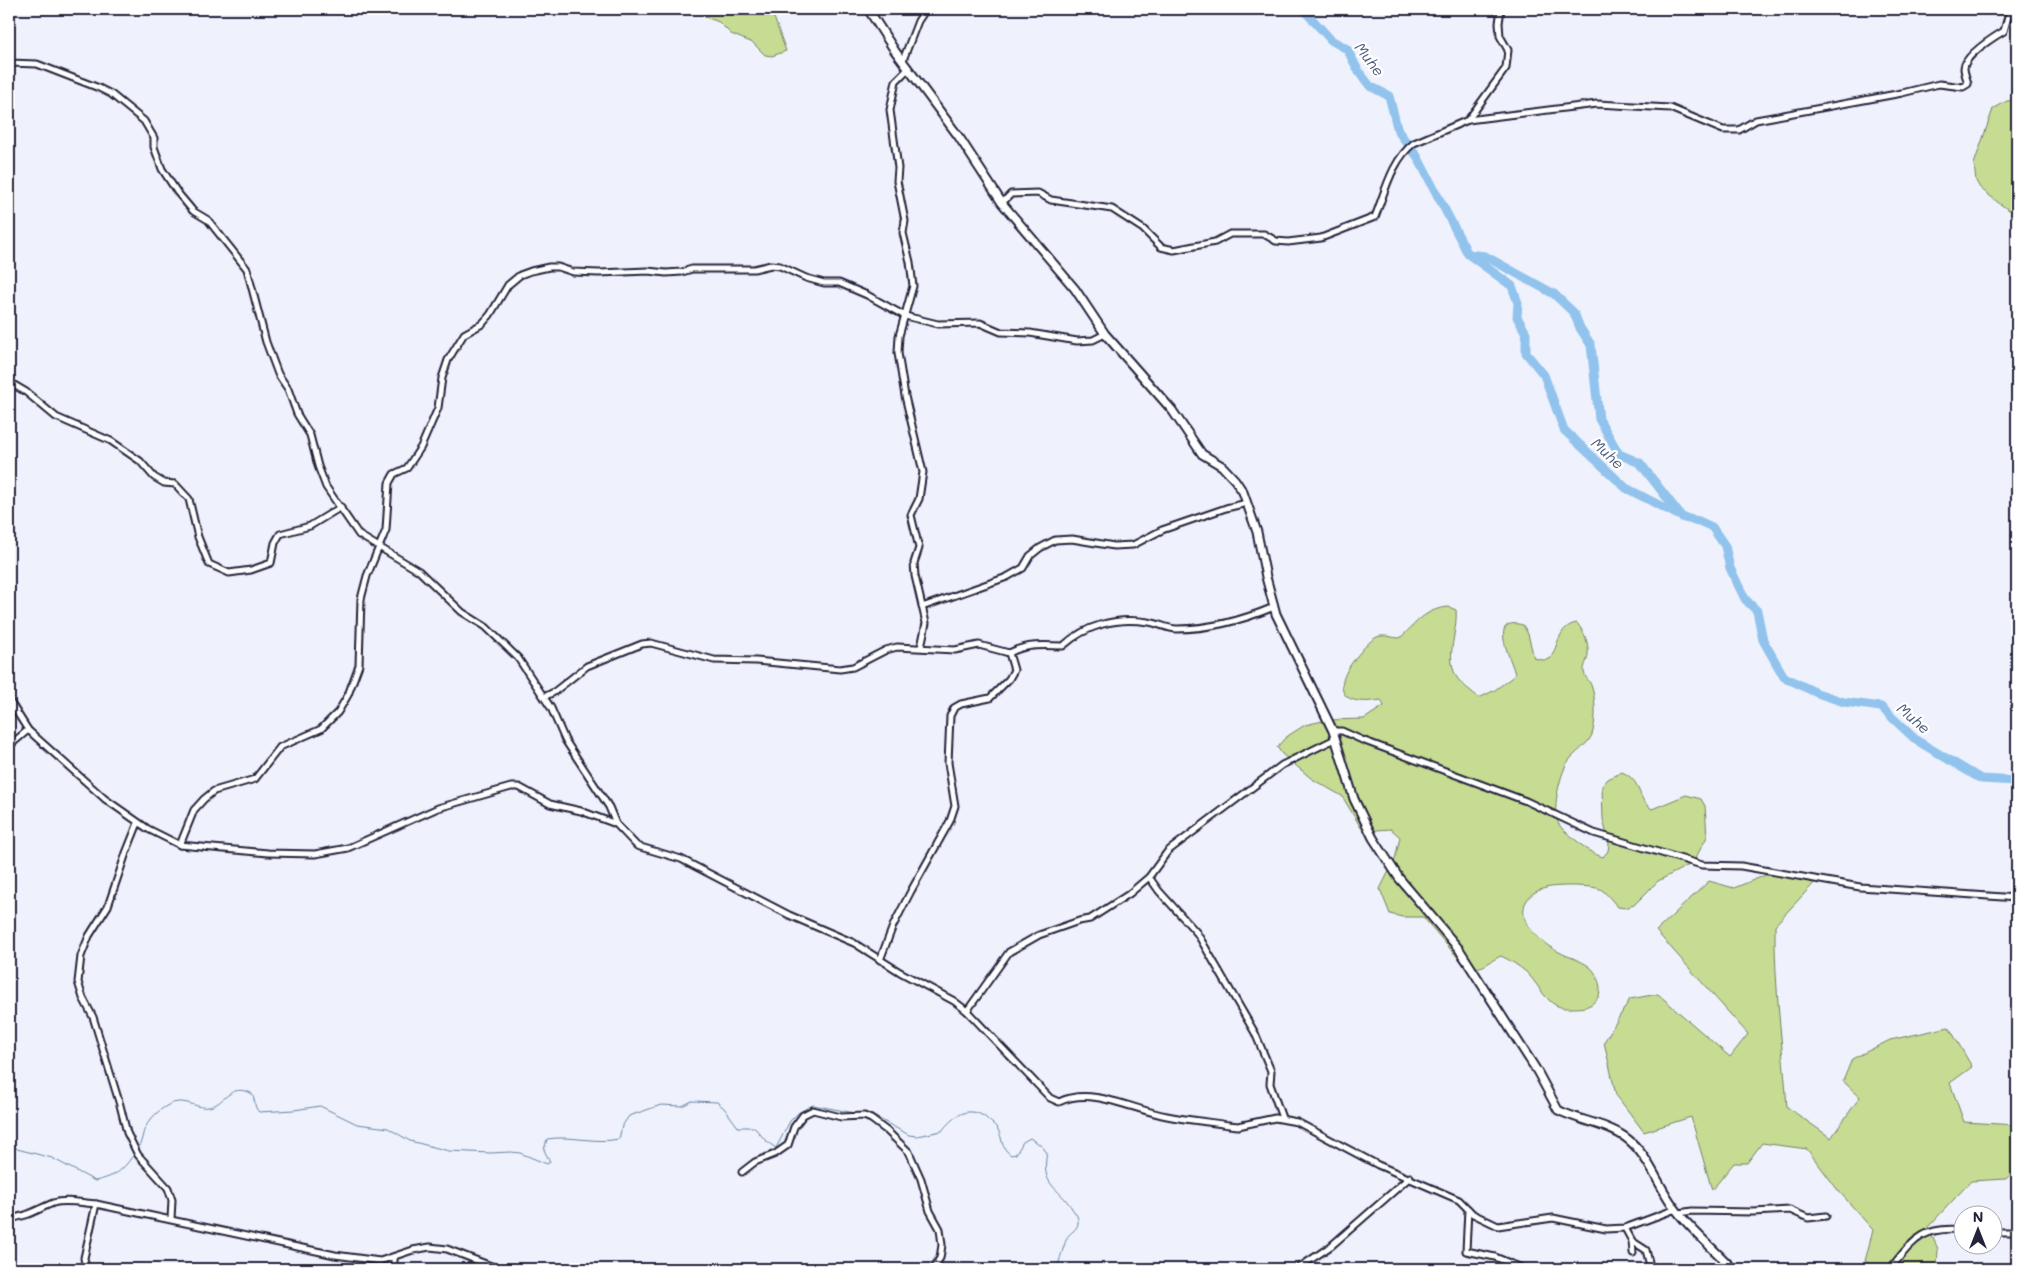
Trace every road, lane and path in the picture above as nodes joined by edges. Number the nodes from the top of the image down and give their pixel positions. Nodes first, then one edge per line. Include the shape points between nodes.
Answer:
1 (868, 9) edge
2 (926, 9) edge
3 (1501, 9) edge
4 (2010, 9) edge
5 (903, 60) junction
6 (9, 63) edge
7 (908, 69) junction
8 (1468, 120) junction
9 (1002, 203) junction
10 (905, 316) junction
11 (1105, 334) junction
12 (9, 382) edge
13 (1247, 503) junction
14 (341, 507) junction
15 (378, 547) junction
16 (922, 607) junction
17 (1274, 607) junction
18 (922, 647) junction
19 (1009, 653) junction
20 (544, 697) junction
21 (9, 700) edge
22 (28, 730) junction
23 (1333, 731) junction
24 (1335, 739) junction
25 (9, 746) edge
26 (138, 822) junction
27 (616, 824) junction
28 (180, 845) junction
29 (1149, 877) junction
30 (2017, 898) edge
31 (880, 960) junction
32 (967, 1010) junction
33 (1282, 1118) junction
34 (742, 1172) dead end
35 (1410, 1177) junction
36 (96, 1204) junction
37 (1468, 1209) junction
38 (1677, 1211) junction
39 (1826, 1216) dead end
40 (9, 1218) edge
41 (171, 1219) junction
42 (1625, 1228) junction
43 (1954, 1229) edge
44 (2004, 1232) edge
45 (2017, 1232) edge
46 (1632, 1241) junction
47 (1633, 1253) dead end
48 (394, 1257) junction
49 (1649, 1262) dead end
50 (86, 1269) edge
51 (394, 1269) edge
52 (499, 1269) edge
53 (933, 1269) edge
54 (1297, 1269) edge
55 (1524, 1269) edge
56 (1733, 1269) edge
57 (1890, 1269) edge

1 - 5 main road
2 - 5 street
3 - 8 street via 1500,36 1508,50 1506,68
4 - 8 street via 2004,31 1967,61 1964,67 1968,84 1963,87 1938,84 1756,120 1738,130 1723,130 1670,108 1597,104
5 - 7 main road
6 - 14 street via 37,64 100,88 144,121 154,138 154,147 167,177 194,211 208,220 247,269 278,374 310,435 326,486
7 - 9 main road
7 - 10 street via 896,82 890,110 897,181 905,220 902,232 913,286
8 - 9 street via 1408,148 1398,159 1375,217 1321,238 1288,242 1276,241 1264,234 1230,234 1215,242 1174,250 1161,248 1143,229 1112,209 1051,200 1038,193 1011,194
9 - 11 main road via 1075,289
10 - 11 street via 938,324 980,323 1001,332 1077,341 1093,340
10 - 15 street via 839,283 824,283 771,265 754,269 692,269 666,273 648,270 573,272 549,267 520,275 508,285 482,324 464,334 448,360 438,408 421,447 407,468 394,474 389,483 386,530
10 - 16 street via 898,353 923,472 919,499 911,515 919,548 914,563
11 - 13 main road via 1172,410 1202,454 1222,466 1235,480
12 - 14 street via 56,416 111,441 164,483 174,484 189,499 198,537 209,564 229,573 272,563 274,544 280,534 310,526
13 - 16 street via 1162,530 1133,545 1056,540 1040,548 1023,568 1007,577
13 - 17 main road
14 - 15 street via 358,535
15 - 20 street via 419,570 462,612 486,627 518,658
15 - 28 street via 361,599 356,676 338,712 321,729 280,747 255,779 214,791 204,799 194,810
16 - 18 street via 926,623
17 - 19 street via 1216,626 1169,628 1148,622 1114,621 1076,634 1062,646 1040,645
17 - 23 main road
18 - 19 street via 955,650 979,646
18 - 20 street via 897,647 853,667 840,669 714,660 652,643 642,644 587,666
19 - 31 street via 1014,670 1003,686 990,698 961,704 950,716 948,763 955,806 893,926
20 - 27 street
21 - 22 street
22 - 25 street
22 - 26 street via 105,799
23 - 24 main road
23 - 30 street via 1342,731 1526,802 1594,833 1702,865 1741,866 1860,887
24 - 29 street via 1282,765 1168,852
24 - 38 main road via 1354,799 1373,838 1399,878 1459,949 1537,1071 1558,1110 1611,1129 1632,1143 1651,1167
26 - 28 street
26 - 41 street via 108,906 81,956 78,982 93,1017 127,1133 138,1154 168,1188 172,1200
27 - 28 street via 550,804 511,787 438,808 348,848 315,854
27 - 31 street via 637,846 682,859 789,915 854,943
29 - 32 street via 1090,919 1039,935 1009,952
29 - 33 street via 1197,933 1255,1033 1271,1071 1270,1084
31 - 32 street
32 - 33 street via 1050,1098 1059,1102 1070,1096 1085,1096 1166,1116 1238,1126
33 - 35 street via 1297,1122 1378,1165
34 - 53 street via 754,1162 788,1145 794,1127 813,1110 840,1117 864,1116 871,1119 909,1152 918,1171 930,1211 940,1229 940,1258
35 - 37 street via 1459,1200
35 - 54 street via 1331,1246
36 - 40 street via 65,1201
36 - 41 street
36 - 50 street via 84,1258
37 - 42 street via 1498,1226 1553,1218 1606,1229
37 - 55 street via 1466,1250
38 - 39 street via 1790,1210 1808,1218
38 - 42 street
38 - 56 main road
41 - 48 street via 335,1255 380,1261
42 - 46 street
43 - 57 street via 1919,1236
44 - 45 street
46 - 47 street
46 - 49 street via 1646,1250
48 - 51 street
48 - 52 street via 430,1247 447,1249

